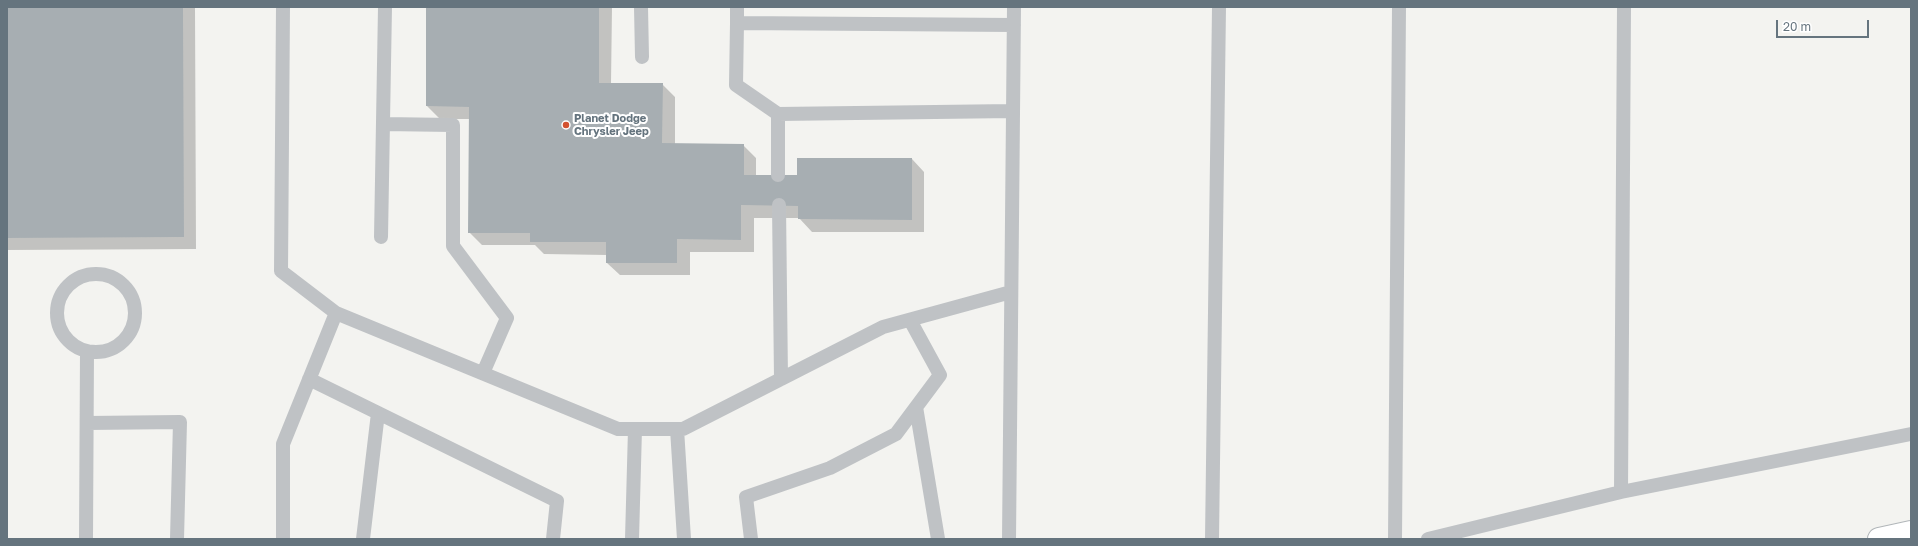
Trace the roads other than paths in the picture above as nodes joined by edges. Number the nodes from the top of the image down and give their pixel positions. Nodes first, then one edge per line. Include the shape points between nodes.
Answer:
1 (282, 7) edge
2 (385, 7) edge
3 (641, 7) edge
4 (737, 7) edge
5 (1014, 7) edge
6 (1219, 7) edge
7 (1399, 7) edge
8 (1624, 7) edge
9 (737, 22) junction
10 (1014, 25) junction
11 (642, 57) dead end
12 (1013, 111) junction
13 (778, 114) junction
14 (383, 124) junction
15 (778, 175) dead end
16 (779, 205) dead end
17 (381, 237) dead end
18 (1012, 292) junction
19 (336, 312) junction
20 (910, 320) junction
21 (87, 351) junction
22 (483, 373) junction
23 (309, 379) junction
24 (781, 379) junction
25 (916, 407) junction
26 (378, 413) junction
27 (87, 423) junction
28 (635, 429) junction
29 (676, 429) junction
30 (1911, 434) edge
31 (1621, 492) junction
32 (1911, 532) edge
33 (86, 539) edge
34 (177, 539) edge
35 (283, 539) edge
36 (364, 539) edge
37 (553, 539) edge
38 (632, 539) edge
39 (684, 539) edge
40 (751, 539) edge
41 (938, 539) edge
42 (1009, 539) edge
43 (1212, 539) edge
44 (1395, 539) edge
45 (1428, 539) edge
46 (1878, 539) edge

1 - 19 lane via 281,271
2 - 14 lane
3 - 11 lane
4 - 9 lane
5 - 10 lane
6 - 43 lane
7 - 44 lane
8 - 31 lane
9 - 10 lane
9 - 13 lane via 736,85
10 - 12 lane
12 - 13 lane
12 - 18 lane
13 - 15 lane
14 - 17 lane
14 - 22 lane via 453,125 453,246 506,318
16 - 24 lane
18 - 20 lane
18 - 42 lane
19 - 22 lane
19 - 23 lane
20 - 24 lane via 883,327
20 - 25 lane via 940,375
21 - 21 lane via 101,352 114,348 125,340 136,315 134,302 128,290 118,280 105,275 91,274 78,278 67,286 60,298 57,311 58,325 65,337 75,346
21 - 27 lane
22 - 28 lane via 618,429
23 - 26 lane
23 - 35 lane via 283,444
24 - 29 lane via 683,429
25 - 40 lane via 896,434 830,468 746,497
25 - 41 lane
26 - 36 lane
26 - 37 lane via 557,501
27 - 33 lane
27 - 34 lane via 180,422
28 - 29 lane
28 - 38 lane
29 - 39 lane
30 - 31 lane
31 - 45 lane
32 - 46 main road

